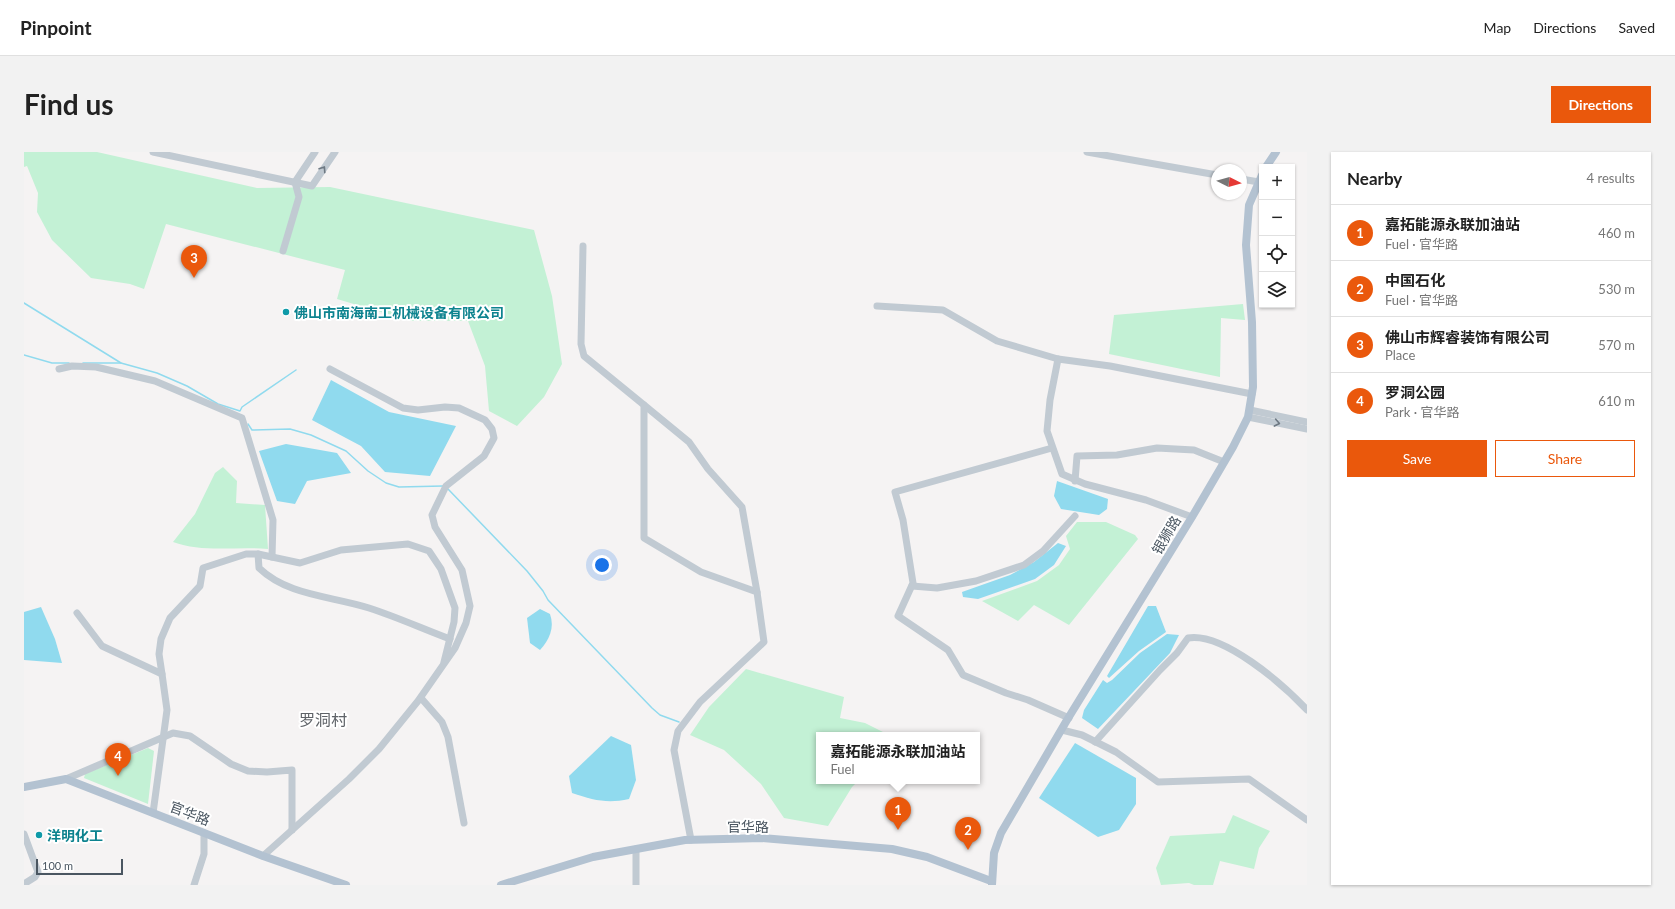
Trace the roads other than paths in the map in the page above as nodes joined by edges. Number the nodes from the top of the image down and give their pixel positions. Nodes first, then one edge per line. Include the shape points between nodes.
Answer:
1 (153, 152) edge
2 (315, 152) edge
3 (335, 152) edge
4 (1087, 152) edge
5 (1276, 152) edge
6 (1268, 164) edge
7 (1211, 174) edge
8 (1247, 179) edge
9 (1259, 179) edge
10 (1259, 181) edge
11 (295, 182) junction
12 (583, 246) dead end
13 (283, 251) dead end
14 (878, 306) dead end
15 (1058, 359) junction
16 (59, 368) dead end
17 (330, 369) dead end
18 (1252, 394) junction
19 (644, 405) junction
20 (1249, 414) junction
21 (1307, 422) edge
22 (1307, 430) edge
23 (1052, 448) junction
24 (1224, 462) junction
25 (1075, 481) junction
26 (1075, 516) dead end
27 (1192, 517) junction
28 (258, 554) junction
29 (272, 557) junction
30 (912, 586) junction
31 (757, 592) junction
32 (77, 613) dead end
33 (450, 639) junction
34 (443, 666) junction
35 (162, 674) junction
36 (421, 698) junction
37 (1307, 710) edge
38 (1069, 718) junction
39 (1062, 730) junction
40 (163, 738) junction
41 (1096, 742) junction
42 (66, 779) junction
43 (24, 787) edge
44 (153, 813) junction
45 (1307, 820) edge
46 (464, 823) dead end
47 (292, 830) junction
48 (204, 833) junction
49 (24, 834) edge
50 (691, 840) junction
51 (636, 849) junction
52 (263, 856) junction
53 (991, 883) edge
54 (24, 884) edge
55 (194, 885) edge
56 (346, 885) edge
57 (501, 885) edge
58 (636, 885) edge

1 - 11 street
2 - 11 street
11 -> 3 street via 312,186
4 - 7 street
5 - 6 main road
8 - 9 street
10 - 18 main road, 银狮路 via 1249,205 1246,245 1252,327
11 - 13 street via 299,197
12 - 19 street via 581,344 584,356
14 - 15 street via 943,310 997,341
15 - 18 street via 1110,366
15 - 23 street via 1047,432
16 - 29 street via 96,367 155,381 242,418 273,520
17 - 34 street via 403,408 459,408 486,420 492,429 494,438 484,456 446,488 432,515 435,527 462,570 470,606 455,648
18 - 20 main road, 银狮路
19 - 31 street via 689,442 708,469 742,507
19 - 31 street via 644,538 701,572
20 - 21 street
20 -> 22 street
20 - 24 main road, 银狮路
23 - 25 street via 1062,474
23 - 30 street via 896,492 903,520
24 - 25 street via 1194,450 1158,448 1117,455 1077,456
24 - 27 main road, 银狮路
25 - 27 street via 1146,500
26 - 30 street via 1043,550 1024,565 976,581 937,588
27 - 38 main road, 银狮路
28 - 29 street
28 - 33 street via 259,568 269,578 292,589 339,599
28 - 35 street via 246,554 203,568 200,586 170,618 161,639 159,654
29 - 33 street via 300,563 341,550 408,544 429,551 441,569 455,608
30 - 38 street via 898,616 948,650 963,675
31 - 50 street via 764,642 700,702 678,731 674,750
32 - 35 street via 102,646
33 - 34 street
34 - 36 street
35 - 40 street via 167,710
36 - 46 street via 442,722 448,737
36 - 47 street via 379,749
37 - 41 street via 1256,665 1209,638 1196,636 1188,638
38 - 39 main road, 银狮路
39 - 41 street
39 - 53 main road, 银狮路 via 1001,833 994,853
40 - 42 street
40 - 44 street
40 - 47 street via 174,733 190,736 231,764 248,771 292,770
41 - 45 street via 1116,752 1158,782 1249,779
42 - 43 main road
42 - 44 main road, 官华路
44 - 48 main road, 官华路
47 - 52 street
48 - 52 main road, 官华路
48 - 55 street via 204,854
49 - 54 street via 38,872
50 - 51 main road, 官华路
50 - 53 main road, 官华路 via 762,838 892,849 927,857
51 - 57 main road, 官华路 via 593,857
51 - 58 street
52 - 56 main road, 官华路

